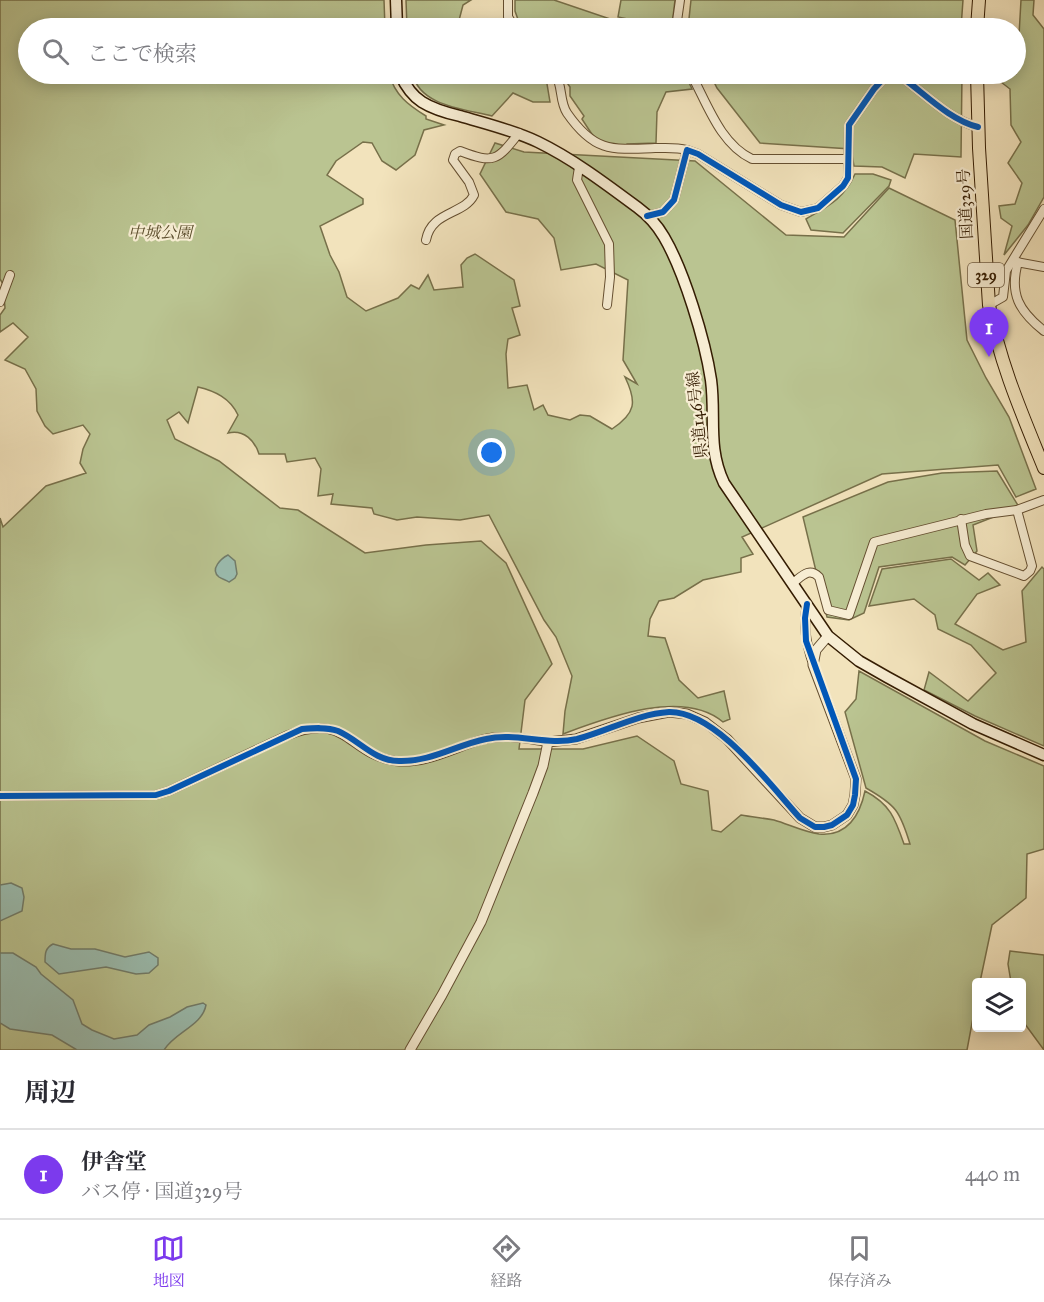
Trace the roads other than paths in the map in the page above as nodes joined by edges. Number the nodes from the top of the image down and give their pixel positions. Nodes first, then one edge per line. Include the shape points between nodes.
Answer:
1 (396, 0) edge
2 (508, 0) edge
3 (680, 0) edge
4 (979, 0) edge
5 (397, 18) edge
6 (509, 18) edge
7 (677, 18) edge
8 (978, 18) edge
9 (406, 84) edge
10 (559, 84) edge
11 (697, 84) edge
12 (879, 84) edge
13 (911, 84) edge
14 (977, 84) edge
15 (978, 127) junction
16 (519, 134) junction
17 (687, 150) junction
18 (848, 159) junction
19 (579, 166) junction
20 (1044, 209) edge
21 (648, 216) junction
22 (426, 240) dead end
23 (1015, 262) junction
24 (1044, 267) edge
25 (10, 275) dead end
26 (0, 302) edge
27 (607, 305) dead end
28 (989, 305) junction
29 (1044, 331) edge
30 (1040, 445) edge
31 (1044, 468) edge
32 (1044, 500) edge
33 (1017, 510) junction
34 (961, 519) junction
35 (792, 583) junction
36 (807, 604) junction
37 (828, 636) junction
38 (813, 665) junction
39 (548, 742) junction
40 (1044, 755) edge
41 (0, 796) edge
42 (410, 1050) edge

1 - 5 main road
2 - 6 street
3 - 7 street
4 - 8 highway
9 - 16 main road, 県道146号線 via 412,94 436,109
10 - 17 street via 565,110 591,141 622,150
11 - 18 street via 727,140 752,159
12 - 18 street via 849,124
13 - 15 street via 954,117
14 - 15 highway, 国道329号 / 329
15 - 28 highway, 国道329号 / 329
16 - 19 main road, 県道146号線
16 - 22 street via 494,158 479,158 460,151 455,154 453,160 474,195 471,202 432,224
17 - 18 street via 801,212 818,208 843,186 848,178
17 - 21 street via 674,200 663,212
19 - 21 main road, 県道146号線
19 - 27 street via 577,180 609,244
20 - 23 street
21 - 35 main road, 県道146号線 via 665,238 678,267 701,337 711,381 718,470
23 - 24 street
23 - 28 street via 1006,271 1004,297
23 - 29 street via 1016,298 1029,319
25 - 26 street
28 - 30 highway, 国道329号 / 329 via 1006,370
30 - 31 highway, 国道329号 / 329
32 - 33 street
33 - 34 street
33 - 34 street via 1032,566 1024,576 970,556
34 - 35 street via 874,542 849,615 828,610 815,573 806,573
35 - 36 main road, 県道146号線
36 - 37 main road, 県道146号線
36 - 38 street via 806,641
37 - 38 street via 816,650
37 - 40 main road, 県道146号線 via 887,677 973,724
38 - 39 street via 856,779 848,815 824,828 800,818 727,738 687,714 669,712 638,718 576,739
39 - 41 street via 500,736 428,759 397,761 378,756 337,731 302,729 156,795
39 - 42 street via 534,793 481,922

